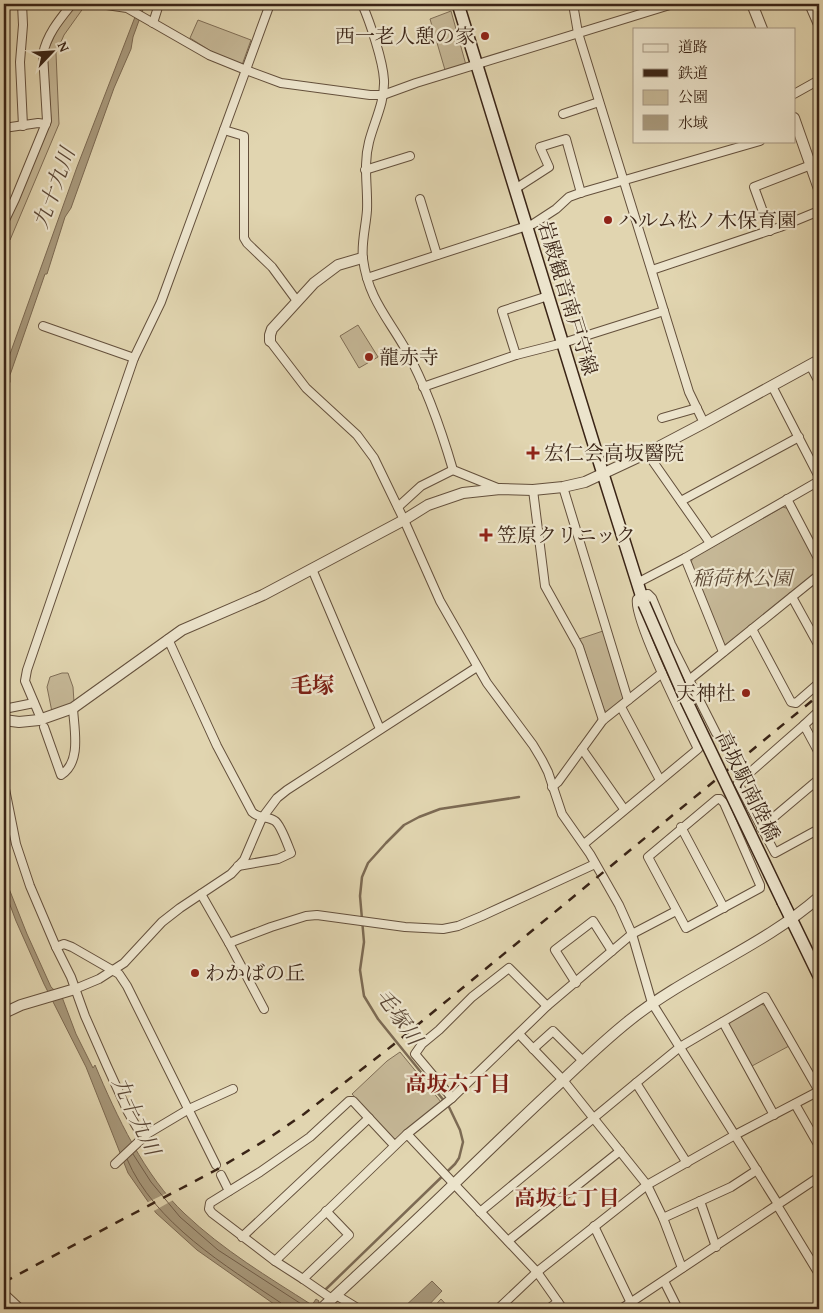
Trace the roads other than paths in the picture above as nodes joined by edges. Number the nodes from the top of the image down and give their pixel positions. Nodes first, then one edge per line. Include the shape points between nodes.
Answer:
1 (22, 4) edge
2 (72, 4) edge
3 (100, 4) edge
4 (159, 4) edge
5 (270, 4) edge
6 (353, 4) edge
7 (364, 4) edge
8 (458, 4) edge
9 (573, 4) edge
10 (673, 4) edge
11 (752, 4) edge
12 (809, 4) edge
13 (152, 22) junction
14 (819, 27) edge
15 (762, 28) edge
16 (578, 33) junction
17 (477, 65) junction
18 (246, 70) junction
19 (819, 80) edge
20 (796, 93) edge
21 (383, 95) junction
22 (599, 102) junction
23 (563, 114) dead end
24 (46, 124) junction
25 (24, 126) junction
26 (796, 127) edge
27 (4, 128) edge
28 (224, 130) junction
29 (757, 142) edge
30 (410, 156) dead end
31 (811, 165) junction
32 (365, 170) junction
33 (625, 182) junction
34 (515, 189) junction
35 (819, 189) edge
36 (581, 193) junction
37 (420, 199) dead end
38 (819, 211) edge
39 (4, 222) edge
40 (526, 226) junction
41 (770, 231) junction
42 (437, 255) junction
43 (362, 258) junction
44 (652, 270) junction
45 (367, 278) junction
46 (548, 296) junction
47 (297, 301) junction
48 (664, 311) junction
49 (43, 326) dead end
50 (270, 341) joint
51 (562, 343) junction
52 (516, 355) junction
53 (134, 358) junction
54 (815, 362) edge
55 (819, 382) edge
56 (772, 386) junction
57 (423, 387) junction
58 (697, 408) junction
59 (662, 418) dead end
60 (704, 423) junction
61 (799, 437) junction
62 (647, 453) junction
63 (453, 470) junction
64 (603, 474) junction
65 (819, 477) edge
66 (819, 482) edge
67 (563, 488) junction
68 (500, 489) junction
69 (533, 490) junction
70 (787, 499) junction
71 (681, 501) junction
72 (398, 507) junction
73 (404, 520) junction
74 (710, 543) junction
75 (685, 558) junction
76 (819, 560) edge
77 (312, 569) junction
78 (819, 575) edge
79 (637, 583) junction
80 (792, 597) junction
81 (643, 599) junction
82 (752, 629) junction
83 (168, 639) junction
84 (819, 646) edge
85 (723, 652) junction
86 (477, 667) junction
87 (662, 673) junction
88 (689, 680) junction
89 (819, 683) edge
90 (628, 700) junction
91 (34, 703) junction
92 (621, 707) junction
93 (73, 708) junction
94 (4, 709) edge
95 (819, 711) edge
96 (39, 714) dead end
97 (4, 720) edge
98 (604, 720) junction
99 (804, 725) junction
100 (44, 728) dead end
101 (380, 729) junction
102 (716, 734) dead end
103 (582, 749) junction
104 (819, 753) edge
105 (819, 779) edge
106 (660, 780) junction
107 (4, 784) edge
108 (552, 787) junction
109 (624, 809) junction
110 (262, 818) junction
111 (681, 827) junction
112 (761, 828) junction
113 (819, 829) edge
114 (584, 844) junction
115 (595, 864) junction
116 (238, 866) junction
117 (201, 894) junction
118 (819, 897) edge
119 (724, 908) junction
120 (676, 911) junction
121 (792, 920) junction
122 (632, 934) junction
123 (229, 942) junction
124 (56, 946) junction
125 (612, 951) junction
126 (816, 962) edge
127 (112, 971) junction
128 (819, 976) edge
129 (576, 983) junction
130 (74, 989) junction
131 (652, 1003) junction
132 (547, 1006) junction
133 (264, 1009) dead end
134 (4, 1013) edge
135 (723, 1022) junction
136 (519, 1034) junction
137 (680, 1047) junction
138 (534, 1049) junction
139 (583, 1061) junction
140 (563, 1080) junction
141 (636, 1083) junction
142 (232, 1089) dead end
143 (819, 1091) edge
144 (452, 1098) junction
145 (795, 1104) junction
146 (189, 1109) junction
147 (774, 1115) junction
148 (369, 1118) junction
149 (594, 1118) junction
150 (407, 1134) junction
151 (735, 1135) junction
152 (142, 1138) junction
153 (394, 1145) junction
154 (819, 1146) edge
155 (620, 1151) junction
156 (116, 1163) dead end
157 (687, 1163) junction
158 (216, 1166) dead end
159 (757, 1170) junction
160 (221, 1174) dead end
161 (819, 1177) edge
162 (454, 1184) junction
163 (647, 1185) junction
164 (229, 1191) junction
165 (700, 1201) junction
166 (778, 1204) junction
167 (326, 1211) junction
168 (480, 1212) junction
169 (663, 1218) junction
170 (594, 1226) junction
171 (242, 1238) junction
172 (508, 1241) junction
173 (716, 1247) junction
174 (275, 1261) junction
175 (682, 1268) junction
176 (537, 1272) junction
177 (819, 1274) edge
178 (304, 1279) junction
179 (664, 1281) junction
180 (4, 1295) edge
181 (329, 1302) edge
182 (631, 1303) junction
183 (561, 1306) edge
184 (19, 1309) edge
185 (359, 1309) edge
186 (498, 1309) edge
187 (548, 1309) edge
188 (621, 1309) edge
189 (678, 1309) edge

1 - 25 street via 20,62
2 - 24 street via 44,48
3 - 13 street via 132,10
4 - 13 street
5 - 18 street
6 - 7 street
7 - 21 street via 382,65
8 - 17 main road, 岩殿観音南戸守線
9 - 16 street
10 - 16 street
11 - 15 street
12 - 14 street
13 - 18 street via 209,55
16 - 17 street
16 - 22 street
17 - 21 street
17 - 34 main road, 岩殿観音南戸守線
18 - 21 street via 281,83 370,96
18 - 28 street
19 - 20 street
21 - 32 street via 368,143
22 - 23 street
22 - 33 street
24 - 25 street
24 - 39 street
25 - 27 street
26 - 31 street
28 - 47 street via 244,136 246,243 278,274
28 - 53 street via 161,302
29 - 33 street
30 - 32 street
31 - 35 street
31 - 41 street via 754,187
32 - 43 street via 367,208
33 - 36 street
33 - 44 street
34 - 36 street via 549,167 540,147 566,139
34 - 40 main road, 岩殿観音南戸守線
36 - 40 street via 569,197 556,209
37 - 42 street
38 - 41 street
40 - 42 street
40 - 46 main road, 岩殿観音南戸守線
41 - 44 street
42 - 45 street
43 - 45 street
43 - 47 street via 338,265
44 - 48 street
45 - 57 street via 373,298 405,349
46 - 51 main road, 岩殿観音南戸守線
46 - 52 street via 502,311
47 - 50 street via 272,329
48 - 51 street
48 - 58 street
49 - 53 street
50 - 72 street via 306,388 366,446
51 - 52 street
51 - 64 main road, 岩殿観音南戸守線
52 - 57 street
53 - 91 street via 26,670 25,681
54 - 55 street
54 - 56 street
56 - 60 street
56 - 61 street
57 - 63 street
58 - 59 street
58 - 60 street
60 - 62 street
61 - 65 street
61 - 71 street
62 - 64 street
62 - 71 street
63 - 68 street
63 - 72 street via 421,486
64 - 67 street
64 - 79 main road, 岩殿観音南戸守線
66 - 70 street
67 - 69 street
67 - 90 street
68 - 69 street
68 - 73 street via 462,493 443,499
69 - 98 street via 545,586 579,647
70 - 74 street
70 - 76 street
71 - 74 street
72 - 73 street
73 - 77 street
73 - 86 street via 440,601
74 - 75 street
75 - 79 street
75 - 85 street
77 - 83 street
77 - 101 street
78 - 80 street
79 - 81 main road, 岩殿観音南戸守線
80 - 82 street
80 - 84 street
81 - 87 street via 637,599 637,611
81 - 88 street via 648,594 652,598
81 - 121 main road, 高坂駅南陸橋, bridge via 685,698
82 - 85 street
82 - 89 street via 791,702 796,702
83 - 93 street
83 - 110 street via 217,746 252,812
85 - 88 street
86 - 101 street
86 - 108 street via 533,745 548,772
87 - 90 street
87 - 106 street via 698,749
88 - 102 street
90 - 92 street
91 - 94 street
91 - 96 street
92 - 98 street
92 - 106 street
93 - 97 street via 39,720
93 - 100 street via 75,750 70,768 61,776
95 - 99 street
98 - 103 street
99 - 104 street
99 - 112 street via 738,782
101 - 110 street via 287,790
103 - 108 street
103 - 109 street
105 - 112 street
106 - 109 street
107 - 124 street via 16,844
108 - 114 street via 562,814
109 - 114 street
110 - 116 street via 244,860
110 - 116 street via 274,820 291,854
111 - 119 street
111 - 119 street via 716,799 724,804 760,885 758,890
111 - 120 street via 648,857
112 - 113 street via 775,853
114 - 115 street
115 - 122 street
115 - 123 street via 458,926 413,928 317,915
116 - 117 street
117 - 123 street
117 - 127 street via 162,922
118 - 121 street
119 - 120 street via 686,928
120 - 122 street
121 - 126 main road
121 - 131 street
122 - 125 street
122 - 131 street
123 - 133 street
124 - 127 street via 72,947
124 - 130 street
125 - 129 street
125 - 129 street via 594,921 555,950
126 - 128 main road
127 - 130 street
127 - 146 street via 119,974 127,986
129 - 132 street
130 - 134 street
130 - 152 street
131 - 137 street
131 - 139 street
132 - 136 street
132 - 144 street via 509,968 472,997 422,1044 415,1054
135 - 137 street
135 - 143 street via 765,997
135 - 147 street
136 - 138 street
136 - 144 street
137 - 141 street
137 - 151 street
138 - 139 street via 553,1032
138 - 140 street
139 - 140 street
140 - 149 street
140 - 162 street
141 - 149 street
141 - 157 street
142 - 146 street
143 - 145 street
144 - 150 street
145 - 147 street
145 - 154 street
146 - 152 street
146 - 158 street
147 - 151 street
148 - 153 street
148 - 164 street via 353,1101 349,1101 310,1137
148 - 171 street
149 - 155 street
149 - 168 street
150 - 153 street
150 - 162 street
151 - 157 street
151 - 159 street
152 - 156 street
153 - 167 street
155 - 163 street
155 - 172 street
157 - 163 street
159 - 165 street via 731,1187
159 - 166 street
160 - 164 street
161 - 166 street
162 - 168 street
162 - 181 street
163 - 169 street
163 - 170 street
164 - 171 street via 210,1203 209,1209
165 - 169 street
165 - 173 street
166 - 173 street
166 - 177 street
167 - 174 street
167 - 178 street via 349,1235
168 - 172 street
169 - 175 street
170 - 176 street
170 - 182 street
171 - 174 street
172 - 176 street
173 - 175 street
174 - 178 street
175 - 179 street
176 - 183 street
176 - 186 street
178 - 181 street
179 - 182 street
179 - 189 street
180 - 184 street
181 - 185 street
182 - 188 street
183 - 187 street

